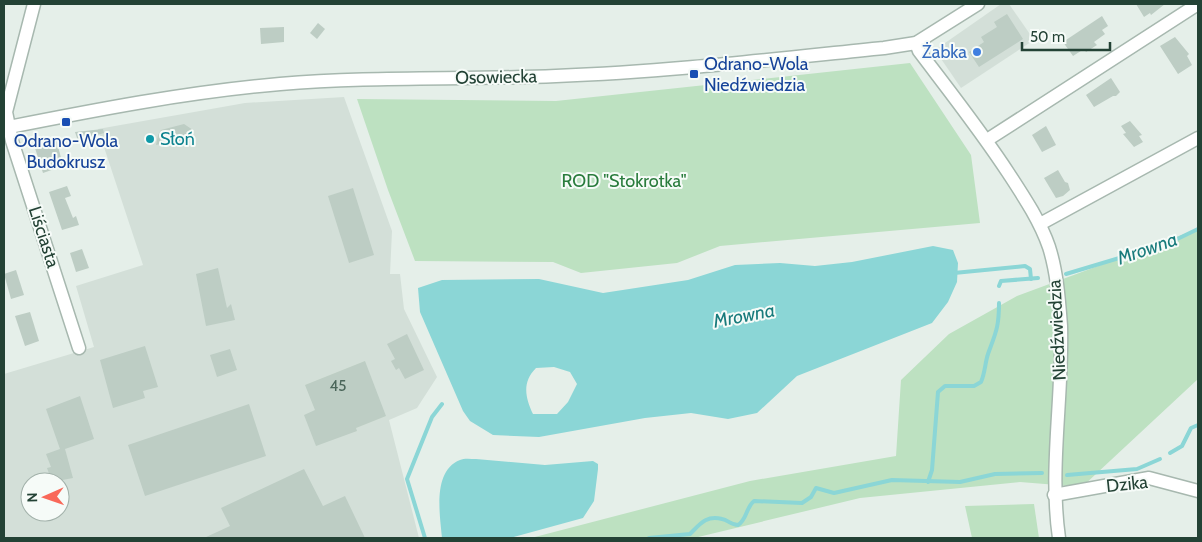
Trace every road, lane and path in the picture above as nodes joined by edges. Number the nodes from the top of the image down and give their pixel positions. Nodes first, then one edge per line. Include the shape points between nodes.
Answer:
1 (34, 4) edge
2 (978, 4) edge
3 (1198, 4) edge
4 (916, 43) junction
5 (6, 127) edge
6 (1198, 138) edge
7 (987, 140) junction
8 (1040, 224) junction
9 (79, 348) dead end
10 (1198, 492) edge
11 (1054, 494) junction
12 (1059, 538) edge

1 - 5 street, Liściasta via 6,112
2 - 4 street, Osowiecka
3 - 7 street
4 - 5 street, Osowiecka via 603,74 280,84 172,97
4 - 7 street, Niedźwiedzia
5 - 9 street, Liściasta
6 - 8 street
7 - 8 street, Niedźwiedzia
8 - 11 street, Niedźwiedzia via 1056,278 1060,326
10 - 11 street, Dzika via 1148,478
11 - 12 street, Niedźwiedzia

